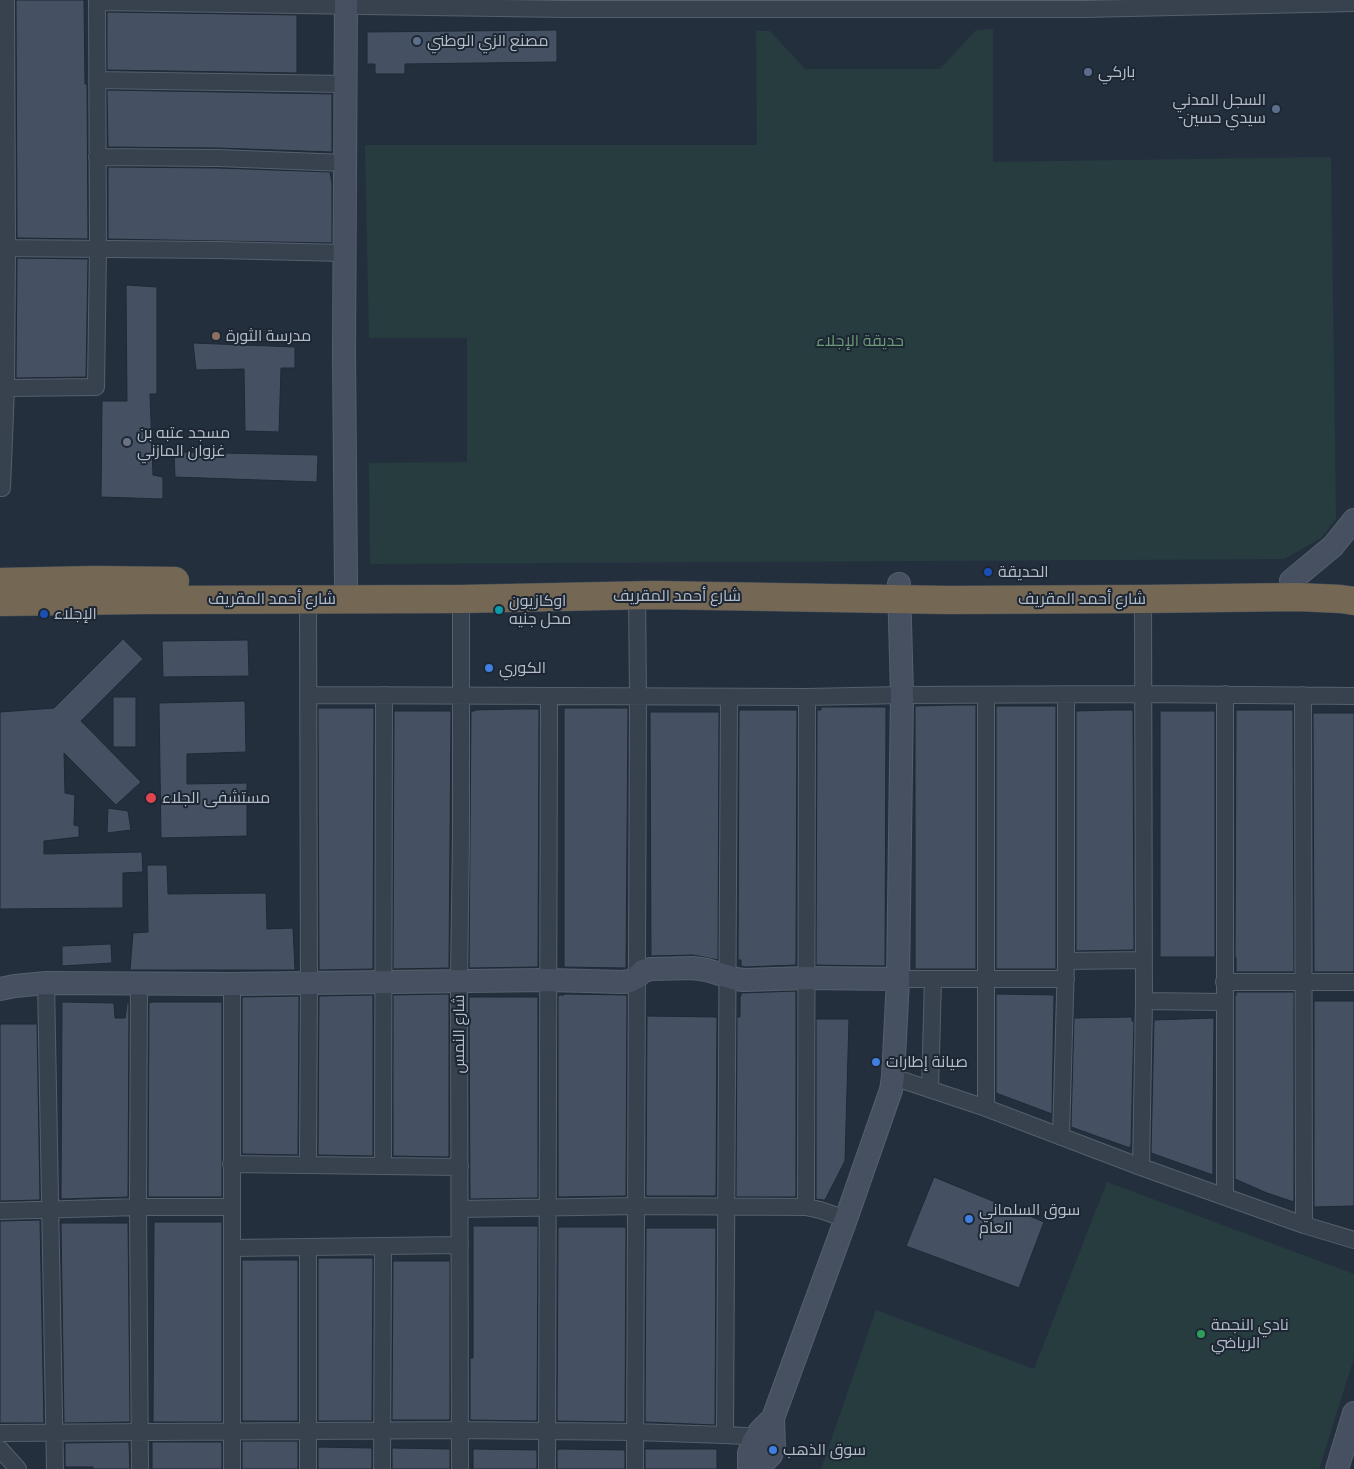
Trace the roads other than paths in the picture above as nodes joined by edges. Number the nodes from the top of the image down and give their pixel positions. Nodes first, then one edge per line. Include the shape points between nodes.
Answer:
1 (6, 0) edge
2 (97, 1) edge
3 (345, 3) edge
4 (1354, 3) edge
5 (523, 4) edge
6 (625, 4) edge
7 (722, 4) edge
8 (812, 4) edge
9 (1084, 4) edge
10 (97, 80) junction
11 (345, 84) junction
12 (97, 156) junction
13 (345, 163) junction
14 (4, 248) edge
15 (98, 248) junction
16 (344, 253) junction
17 (6, 388) junction
18 (0, 488) edge
19 (1354, 520) edge
20 (1292, 581) junction
21 (0, 582) edge
22 (1354, 584) edge
23 (346, 585) junction
24 (140, 590) junction
25 (899, 591) junction
26 (636, 595) junction
27 (308, 599) junction
28 (461, 599) junction
29 (1143, 599) junction
30 (1354, 601) edge
31 (0, 602) edge
32 (1143, 694) junction
33 (1225, 694) junction
34 (308, 695) junction
35 (384, 695) junction
36 (902, 695) junction
37 (986, 695) junction
38 (1066, 695) junction
39 (1303, 695) junction
40 (462, 696) junction
41 (549, 696) junction
42 (638, 696) junction
43 (1354, 696) edge
44 (729, 697) junction
45 (807, 697) junction
46 (1144, 960) junction
47 (1066, 961) junction
48 (729, 977) junction
49 (636, 978) junction
50 (807, 978) junction
51 (898, 979) junction
52 (933, 979) junction
53 (986, 979) junction
54 (1066, 979) junction
55 (548, 980) junction
56 (459, 981) junction
57 (383, 982) junction
58 (1224, 982) junction
59 (1354, 982) edge
60 (309, 983) junction
61 (1304, 983) junction
62 (46, 984) junction
63 (139, 984) junction
64 (232, 984) junction
65 (0, 989) edge
66 (1144, 1001) junction
67 (1224, 1002) junction
68 (893, 1077) junction
69 (930, 1089) junction
70 (986, 1108) junction
71 (1061, 1137) junction
72 (232, 1164) junction
73 (308, 1165) junction
74 (383, 1166) junction
75 (1142, 1166) junction
76 (460, 1167) junction
77 (1225, 1196) junction
78 (636, 1206) junction
79 (138, 1207) junction
80 (231, 1207) junction
81 (727, 1207) junction
82 (806, 1207) junction
83 (547, 1208) junction
84 (460, 1209) junction
85 (50, 1210) junction
86 (0, 1211) edge
87 (846, 1220) junction
88 (1304, 1225) junction
89 (1354, 1240) edge
90 (460, 1245) junction
91 (383, 1246) junction
92 (308, 1247) junction
93 (232, 1248) junction
94 (1354, 1413) edge
95 (460, 1430) junction
96 (308, 1431) junction
97 (383, 1431) junction
98 (547, 1431) junction
99 (140, 1432) junction
100 (232, 1432) junction
101 (636, 1432) junction
102 (0, 1433) edge
103 (54, 1434) junction
104 (0, 1449) edge
105 (752, 1450) edge
106 (18, 1469) edge
107 (55, 1469) edge
108 (140, 1469) edge
109 (232, 1469) edge
110 (308, 1469) edge
111 (382, 1469) edge
112 (460, 1469) edge
113 (547, 1469) edge
114 (634, 1469) edge
115 (1337, 1469) edge

1 - 14 street
2 - 3 street
2 - 10 street
3 - 5 street
3 - 11 street
4 - 9 street
5 - 6 street
6 - 7 street
7 - 8 street
8 - 9 street
10 - 11 street
10 - 12 street
11 - 13 street
12 - 13 street
12 - 15 street
13 - 16 street
14 - 15 street
14 - 17 street
15 - 16 street
15 - 17 street via 96,387
16 - 23 street
17 - 18 street
19 - 20 street via 1333,546
20 - 22 highway, شارع أحمد المقريف
20 - 25 highway, شارع أحمد المقريف
21 - 24 highway, شارع أحمد المقريف via 95,580
23 - 24 highway, شارع أحمد المقريف
23 - 25 highway, شارع أحمد المقريف
24 - 27 highway, شارع أحمد المقريف
24 - 31 highway, شارع أحمد المقريف
25 - 26 highway, شارع أحمد المقريف
25 - 29 highway, شارع أحمد المقريف
25 - 36 street
26 - 28 highway, شارع أحمد المقريف
26 - 42 street
27 - 28 highway, شارع أحمد المقريف
27 - 34 street
28 - 40 street, شارع النمس
29 - 30 highway, شارع أحمد المقريف via 1297,597
29 - 32 street
32 - 33 street
32 - 38 street
32 - 46 street
33 - 39 street
33 - 58 street
34 - 35 street
34 - 60 street
35 - 40 street
35 - 57 street
36 - 37 street
36 - 45 street
36 - 51 street
37 - 38 street
37 - 53 street
38 - 47 street
39 - 43 street
39 - 61 street
40 - 41 street
40 - 56 street, شارع النمس
41 - 42 street
41 - 55 street
42 - 44 street
42 - 49 street
44 - 45 street
44 - 48 street
45 - 50 street
46 - 47 street
46 - 66 street
47 - 54 street
48 - 49 street via 693,968 651,969
48 - 50 street via 744,980
48 - 81 street
49 - 55 street via 623,982
49 - 78 street
50 - 51 street
50 - 82 street
51 - 52 street
51 - 68 street
52 - 53 street
52 - 69 street
53 - 54 street
53 - 70 street
54 - 71 street
55 - 56 street
55 - 83 street
56 - 57 street
56 - 76 street, شارع النمس
57 - 60 street
57 - 74 street
58 - 61 street
58 - 67 street
59 - 61 street
60 - 64 street
60 - 73 street
61 - 88 street
62 - 63 street
62 - 65 street
62 - 85 street
63 - 64 street
63 - 79 street
64 - 72 street
66 - 67 street
66 - 75 street
67 - 77 street
68 - 69 street
68 - 87 street
69 - 70 street
70 - 71 street
71 - 75 street
72 - 73 street
72 - 80 street
73 - 74 street
74 - 76 street
75 - 77 street
76 - 84 street, شارع النمس
77 - 88 street
78 - 81 street
78 - 83 street
78 - 101 street
79 - 80 street
79 - 85 street
79 - 99 street
80 - 93 street
81 - 82 street
81 - 105 street
82 - 87 street
83 - 84 street
83 - 98 street
84 - 90 street, شارع النمس
85 - 86 street
85 - 103 street
87 - 105 street via 773,1418
88 - 89 street
90 - 91 street
90 - 95 street, شارع النمس
91 - 92 street
91 - 97 street
92 - 93 street
92 - 96 street
93 - 100 street
94 - 115 street
95 - 97 street
95 - 98 street
95 - 112 street, شارع النمس
96 - 97 street
96 - 100 street
96 - 110 street
97 - 111 street
98 - 101 street
98 - 113 street
99 - 100 street
99 - 103 street
99 - 108 street
100 - 109 street
101 - 105 street
101 - 114 street
102 - 103 street
103 - 107 street
104 - 106 street

